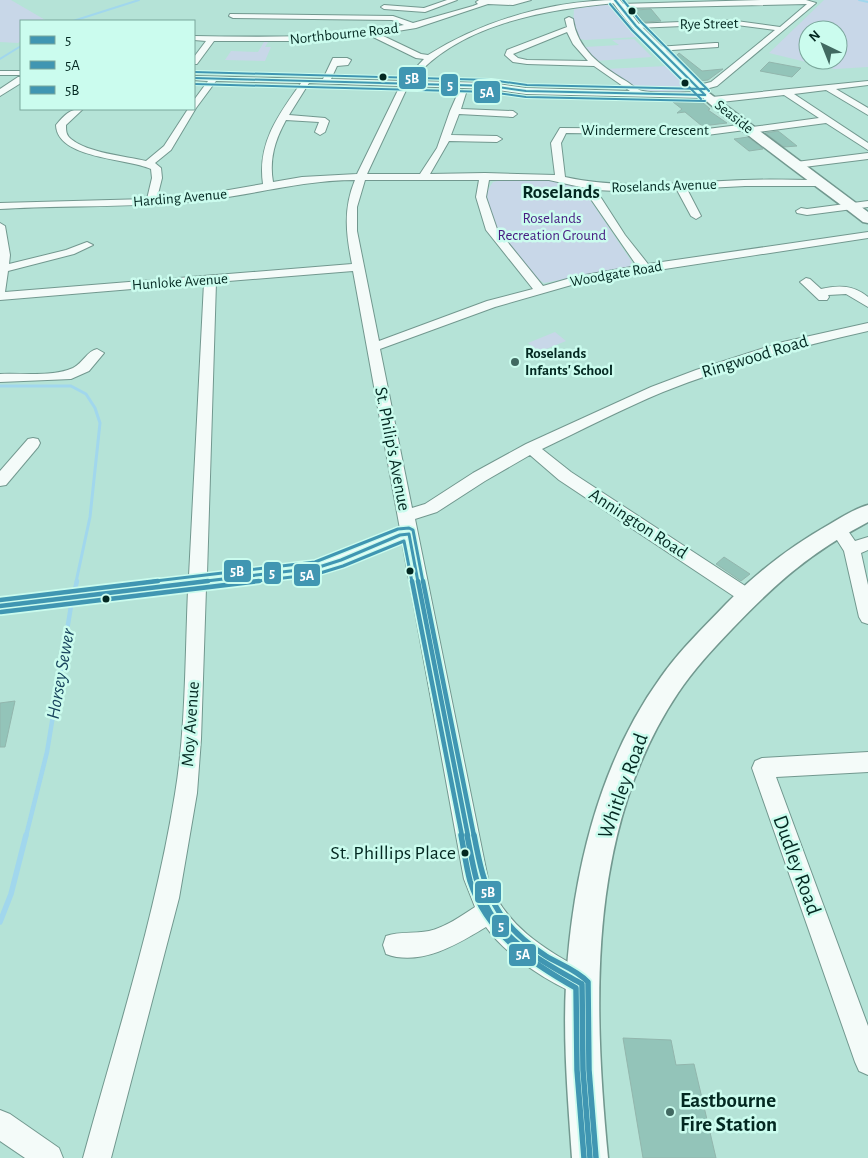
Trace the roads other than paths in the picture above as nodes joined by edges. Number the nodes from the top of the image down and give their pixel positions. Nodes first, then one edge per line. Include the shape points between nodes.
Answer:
1 (454, 0) edge
2 (528, 0) edge
3 (473, 1) dead end
4 (489, 1) edge
5 (617, 2) edge
6 (380, 7) dead end
7 (565, 8) junction
8 (234, 16) dead end
9 (414, 26) junction
10 (636, 26) junction
11 (569, 29) junction
12 (781, 29) junction
13 (372, 34) junction
14 (195, 38) edge
15 (211, 38) junction
16 (715, 45) dead end
17 (657, 49) junction
18 (430, 58) junction
19 (195, 61) edge
20 (334, 64) dead end
21 (595, 64) junction
22 (288, 66) dead end
23 (0, 73) edge
24 (20, 74) edge
25 (195, 78) edge
26 (214, 78) junction
27 (280, 80) junction
28 (307, 80) junction
29 (20, 81) edge
30 (326, 81) junction
31 (406, 83) junction
32 (868, 83) edge
33 (628, 86) junction
34 (828, 88) junction
35 (786, 92) junction
36 (0, 93) edge
37 (462, 93) dead end
38 (618, 94) junction
39 (641, 94) junction
40 (705, 94) junction
41 (195, 104) edge
42 (78, 110) edge
43 (191, 110) edge
44 (454, 111) junction
45 (868, 112) edge
46 (513, 114) dead end
47 (282, 117) junction
48 (827, 120) junction
49 (748, 128) junction
50 (320, 132) dead end
51 (445, 138) junction
52 (497, 139) dead end
53 (868, 147) edge
54 (868, 156) edge
55 (148, 164) junction
56 (796, 165) junction
57 (424, 176) junction
58 (485, 176) junction
59 (360, 177) junction
60 (560, 178) junction
61 (820, 183) junction
62 (268, 186) junction
63 (590, 186) junction
64 (681, 187) junction
65 (151, 202) junction
66 (868, 204) edge
67 (0, 206) edge
68 (852, 207) junction
69 (801, 211) dead end
70 (696, 216) dead end
71 (868, 219) edge
72 (0, 226) edge
73 (868, 235) edge
74 (87, 245) dead end
75 (359, 267) junction
76 (645, 268) junction
77 (3, 269) junction
78 (210, 280) junction
79 (806, 282) dead end
80 (0, 290) edge
81 (540, 290) junction
82 (0, 296) edge
83 (868, 303) edge
84 (868, 327) edge
85 (373, 346) junction
86 (97, 353) dead end
87 (0, 378) edge
88 (33, 443) dead end
89 (531, 448) junction
90 (0, 481) edge
91 (868, 513) edge
92 (407, 525) junction
93 (838, 529) junction
94 (868, 543) edge
95 (852, 550) junction
96 (197, 583) junction
97 (864, 590) edge
98 (747, 596) junction
99 (0, 606) edge
100 (868, 617) edge
101 (868, 762) edge
102 (490, 912) junction
103 (395, 945) dead end
104 (582, 984) junction
105 (868, 1062) edge
106 (0, 1124) edge
107 (49, 1158) edge
108 (97, 1158) edge
109 (590, 1158) edge

1 - 6 street via 425,10
2 - 4 street via 513,3
3 - 4 street
4 - 9 street, Northbourne Road
5 - 7 street, St. Philip's Avenue
5 - 10 main road, Seaside
5 - 12 street, St. Philip's Avenue via 813,3
7 - 11 street via 569,12
7 - 18 street, St. Philip's Avenue via 484,29
8 - 9 street via 393,18
9 - 13 street, Northbourne Road
10 - 12 street, Rye Street via 738,22
10 - 17 main road, Seaside
11 - 21 street
11 - 21 street via 508,55 527,62
12 - 40 street
13 - 15 street, Northbourne Road via 298,40
13 - 18 street
14 - 15 street, Northbourne Road
15 - 19 street
16 - 17 street
17 - 40 main road, Seaside
18 - 31 street, St. Philip's Avenue
20 - 30 street
21 - 33 street
22 - 27 street
23 - 24 street
25 - 26 street
26 - 27 street
26 - 41 street
27 - 28 street
28 - 30 street
28 - 47 street
29 - 36 street
30 - 31 street
31 - 38 street
31 - 59 street, St. Philip's Avenue
32 - 34 street
33 - 38 street via 619,88
33 - 39 street
34 - 35 street
34 - 45 street
35 - 40 street
35 - 48 street
37 - 44 street
38 - 39 street
39 - 40 street
40 - 49 main road, Seaside
42 - 55 street via 61,124 62,136 66,140 86,150
43 - 55 street via 168,148
44 - 46 street
44 - 51 street
47 - 50 street via 322,120
47 - 62 street via 266,158
48 - 49 street
48 - 53 street
49 - 56 main road, Seaside
49 - 60 street, Windermere Crescent via 707,132 563,130 556,143
51 - 52 street
51 - 57 street
54 - 56 street
55 - 65 street via 156,168
56 - 61 main road, Seaside
57 - 58 street, Roselands Avenue
57 - 59 street, Roselands Avenue
58 - 60 street, Roselands Avenue
58 - 81 street via 481,197 492,230
59 - 62 street, Harding Avenue via 318,178
59 - 75 street, St. Philip's Avenue via 350,218
60 - 63 street, Roselands Avenue
61 - 64 street, Roselands Avenue
61 - 68 main road, Seaside
62 - 65 street, Harding Avenue via 200,198
63 - 64 street, Roselands Avenue
63 - 76 street via 620,237
64 - 70 street
65 - 67 street, Harding Avenue
66 - 68 street
68 - 69 street
68 - 71 main road, Seaside
72 - 77 street
73 - 76 street, Woodgate Road
74 - 77 street
75 - 78 street, Hunloke Avenue
75 - 85 street, St. Philip's Avenue
76 - 81 street, Woodgate Road
77 - 80 street
78 - 82 street, Hunloke Avenue
78 - 96 street, Moy Avenue
79 - 83 street via 821,295 847,290 859,294
81 - 85 street, Woodgate Road
84 - 89 street, Ringwood Road via 788,345 701,373 612,409
85 - 92 street, St. Philip's Avenue
86 - 87 street via 84,368 66,376
88 - 90 street
89 - 92 street, Ringwood Road via 479,477
89 - 98 street, Annington Road via 565,476
91 - 93 main road, Whitley Road
92 - 96 street, Ringwood Road via 400,535 316,568
92 - 102 street, St. Philip's Avenue via 476,880
93 - 95 street
93 - 98 main road, Whitley Road via 800,553
94 - 95 street
95 - 97 street
96 - 99 street, Ringwood Road
96 - 108 street, Moy Avenue via 191,739 178,845 168,898
97 - 100 street
98 - 104 main road, Whitley Road via 664,693 632,752 599,855
101 - 105 street, Dudley Road via 762,768
102 - 103 street via 444,938 428,943
102 - 104 street, St. Philip's Avenue via 527,949
104 - 109 main road, Whitley Road via 583,1070
106 - 107 street

